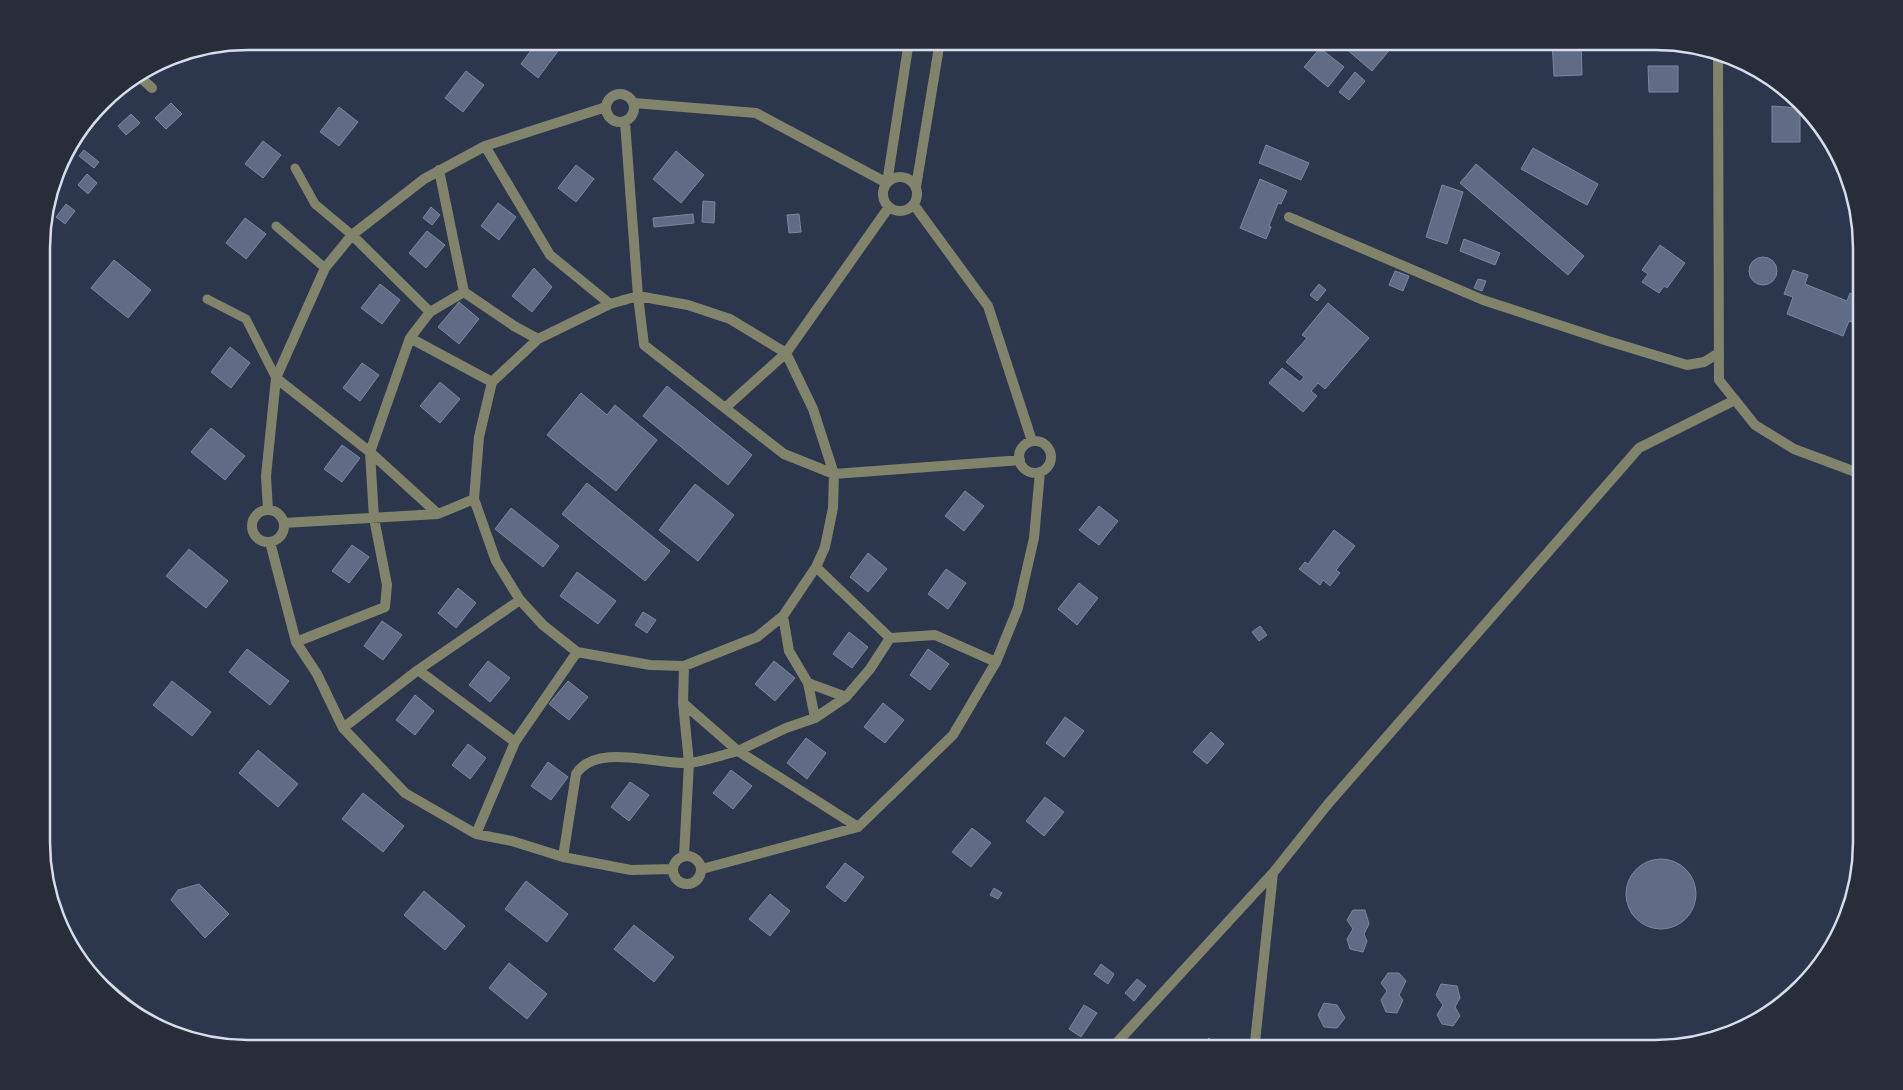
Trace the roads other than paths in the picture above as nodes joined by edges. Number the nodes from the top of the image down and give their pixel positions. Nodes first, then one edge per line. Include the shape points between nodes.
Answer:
1 (908, 50) edge
2 (939, 50) edge
3 (1718, 61) edge
4 (144, 80) edge
5 (152, 88) dead end
6 (634, 103) junction
7 (606, 107) junction
8 (625, 122) junction
9 (485, 146) junction
10 (295, 168) dead end
11 (439, 170) junction
12 (887, 183) junction
13 (916, 187) junction
14 (914, 204) junction
15 (888, 207) junction
16 (1290, 217) dead end
17 (276, 226) dead end
18 (352, 235) junction
19 (325, 268) junction
20 (464, 292) junction
21 (638, 296) junction
22 (207, 300) dead end
23 (610, 304) junction
24 (430, 312) junction
25 (410, 338) junction
26 (538, 339) junction
27 (786, 353) junction
28 (1719, 353) junction
29 (276, 378) junction
30 (492, 382) junction
31 (1735, 400) junction
32 (725, 408) junction
33 (1032, 441) junction
34 (370, 452) junction
35 (1020, 460) junction
36 (1853, 471) edge
37 (1040, 472) junction
38 (834, 474) junction
39 (474, 499) junction
40 (268, 510) junction
41 (438, 514) junction
42 (374, 518) junction
43 (284, 522) junction
44 (270, 542) junction
45 (816, 567) junction
46 (520, 600) junction
47 (782, 616) junction
48 (890, 638) junction
49 (296, 642) junction
50 (577, 652) junction
51 (996, 662) junction
52 (684, 666) junction
53 (418, 670) junction
54 (808, 683) junction
55 (846, 696) junction
56 (683, 703) junction
57 (815, 718) junction
58 (343, 728) junction
59 (515, 742) junction
60 (738, 751) junction
61 (689, 763) junction
62 (858, 827) junction
63 (476, 834) junction
64 (684, 856) junction
65 (564, 857) junction
66 (672, 869) junction
67 (702, 869) junction
68 (1273, 873) junction
69 (1119, 1040) edge
70 (1255, 1040) edge

1 - 12 street
2 - 13 street
3 - 28 street
4 - 5 street
6 - 7 street via 627,96 618,94 610,98
6 - 8 street via 632,116
6 - 12 street via 756,113
7 - 8 street via 612,120
7 - 9 street
8 - 21 street
9 - 11 street
9 - 23 street via 550,255
10 - 18 lane via 315,204
11 - 18 street
11 - 20 street
12 - 13 street via 902,177
12 - 15 street via 883,193
13 - 14 street
14 - 15 street via 904,211
14 - 33 street via 988,306
15 - 27 street
16 - 28 street via 1483,300 1608,341 1687,365 1704,362
17 - 19 lane
18 - 19 street
18 - 24 street
19 - 29 street
20 - 24 street
20 - 26 street
21 - 23 street
21 - 27 street via 688,305 730,319
21 - 32 street via 644,345
22 - 29 lane via 246,319
23 - 26 street
24 - 25 street
25 - 30 street
25 - 34 street
26 - 30 street
27 - 32 street
27 - 38 street via 813,409
28 - 31 street via 1719,380
29 - 34 street
29 - 40 street via 266,476
30 - 39 street via 479,437
31 - 36 street via 1756,425 1794,449
31 - 68 street via 1639,448 1328,804
32 - 38 street via 784,454
33 - 35 street via 1024,446
33 - 37 street via 1047,446 1051,456 1048,466
34 - 41 street
34 - 42 street
35 - 37 street via 1029,471
35 - 38 street
37 - 51 street via 1032,547 1018,608
38 - 45 street via 833,508 825,547
39 - 41 street
39 - 46 street via 496,561
40 - 43 street via 278,514
40 - 44 street via 254,518 252,528 256,538
41 - 42 street
42 - 43 street
42 - 49 street via 387,585 385,607
43 - 44 street via 280,538
44 - 49 street
45 - 47 street
45 - 48 street
46 - 50 street via 543,626
46 - 53 street
47 - 52 street via 756,637
47 - 54 street via 789,651
48 - 51 street via 935,635
48 - 55 street via 870,669
49 - 58 street via 317,674
50 - 52 street via 650,666
50 - 59 street
51 - 62 street via 953,735
52 - 56 street
53 - 58 street
53 - 59 street
54 - 55 street
54 - 57 street
55 - 57 street
56 - 60 street
56 - 61 street
57 - 60 street
58 - 63 street via 405,793
59 - 63 street
60 - 61 street
60 - 62 street
61 - 64 street
61 - 65 street via 623,757 591,760 581,765 576,774
62 - 67 street
63 - 65 street
64 - 66 street via 676,860
64 - 67 street via 698,860
65 - 66 street via 631,870
66 - 67 street via 679,882 688,885 696,881
68 - 69 street
68 - 70 street

